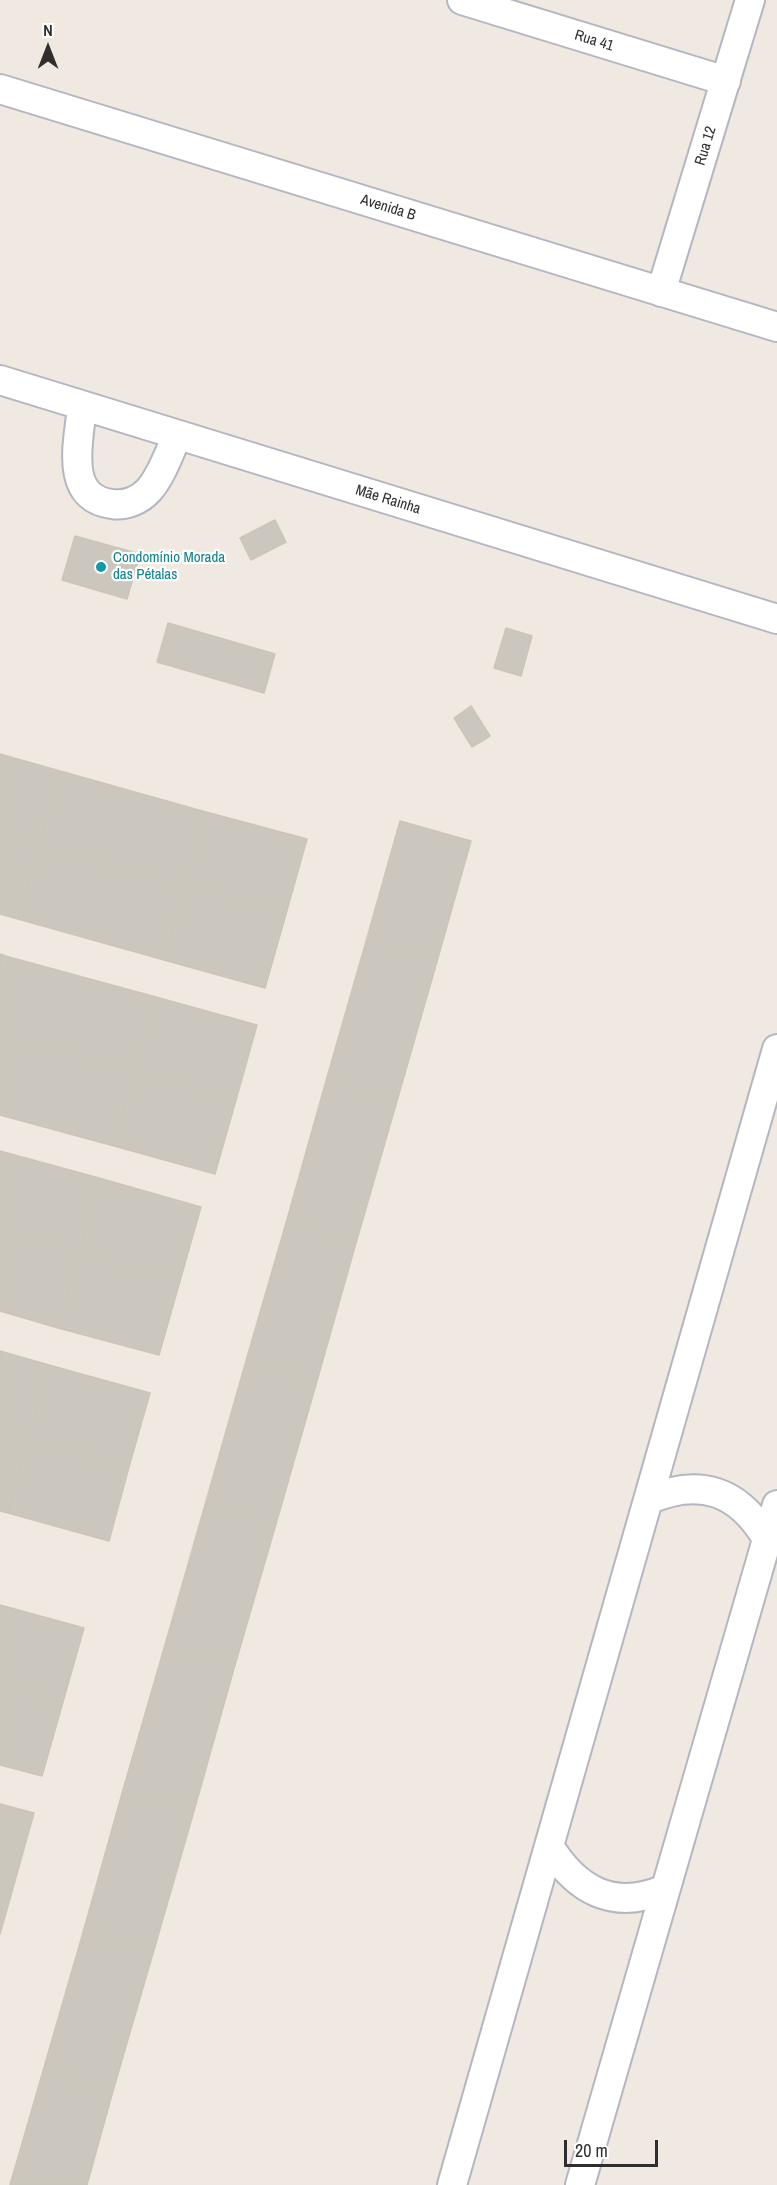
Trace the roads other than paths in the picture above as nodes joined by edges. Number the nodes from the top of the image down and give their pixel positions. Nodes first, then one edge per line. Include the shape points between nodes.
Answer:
1 (462, 0) edge
2 (750, 0) edge
3 (726, 81) junction
4 (0, 89) edge
5 (661, 292) junction
6 (777, 327) edge
7 (0, 380) edge
8 (82, 407) junction
9 (177, 436) junction
10 (777, 619) edge
11 (777, 1049) edge
12 (648, 1500) junction
13 (777, 1504) edge
14 (767, 1539) junction
15 (549, 1846) junction
16 (665, 1889) junction
17 (452, 2185) edge
18 (580, 2185) edge

1 - 3 street, Rua 41
2 - 3 street, Rua 12
3 - 5 street, Rua 12
4 - 5 street, Avenida B
5 - 6 street, Avenida B
7 - 8 street, Mãe Rainha
8 - 9 street, Mãe Rainha
8 - 9 street via 78,474 89,494 110,504 122,505 151,488
9 - 10 street, Mãe Rainha
11 - 12 street
12 - 14 street via 668,1491 711,1490 754,1517
12 - 15 street
13 - 14 street
14 - 16 street
15 - 16 street via 562,1867 602,1895 625,1900 646,1898
15 - 17 street
16 - 18 street

